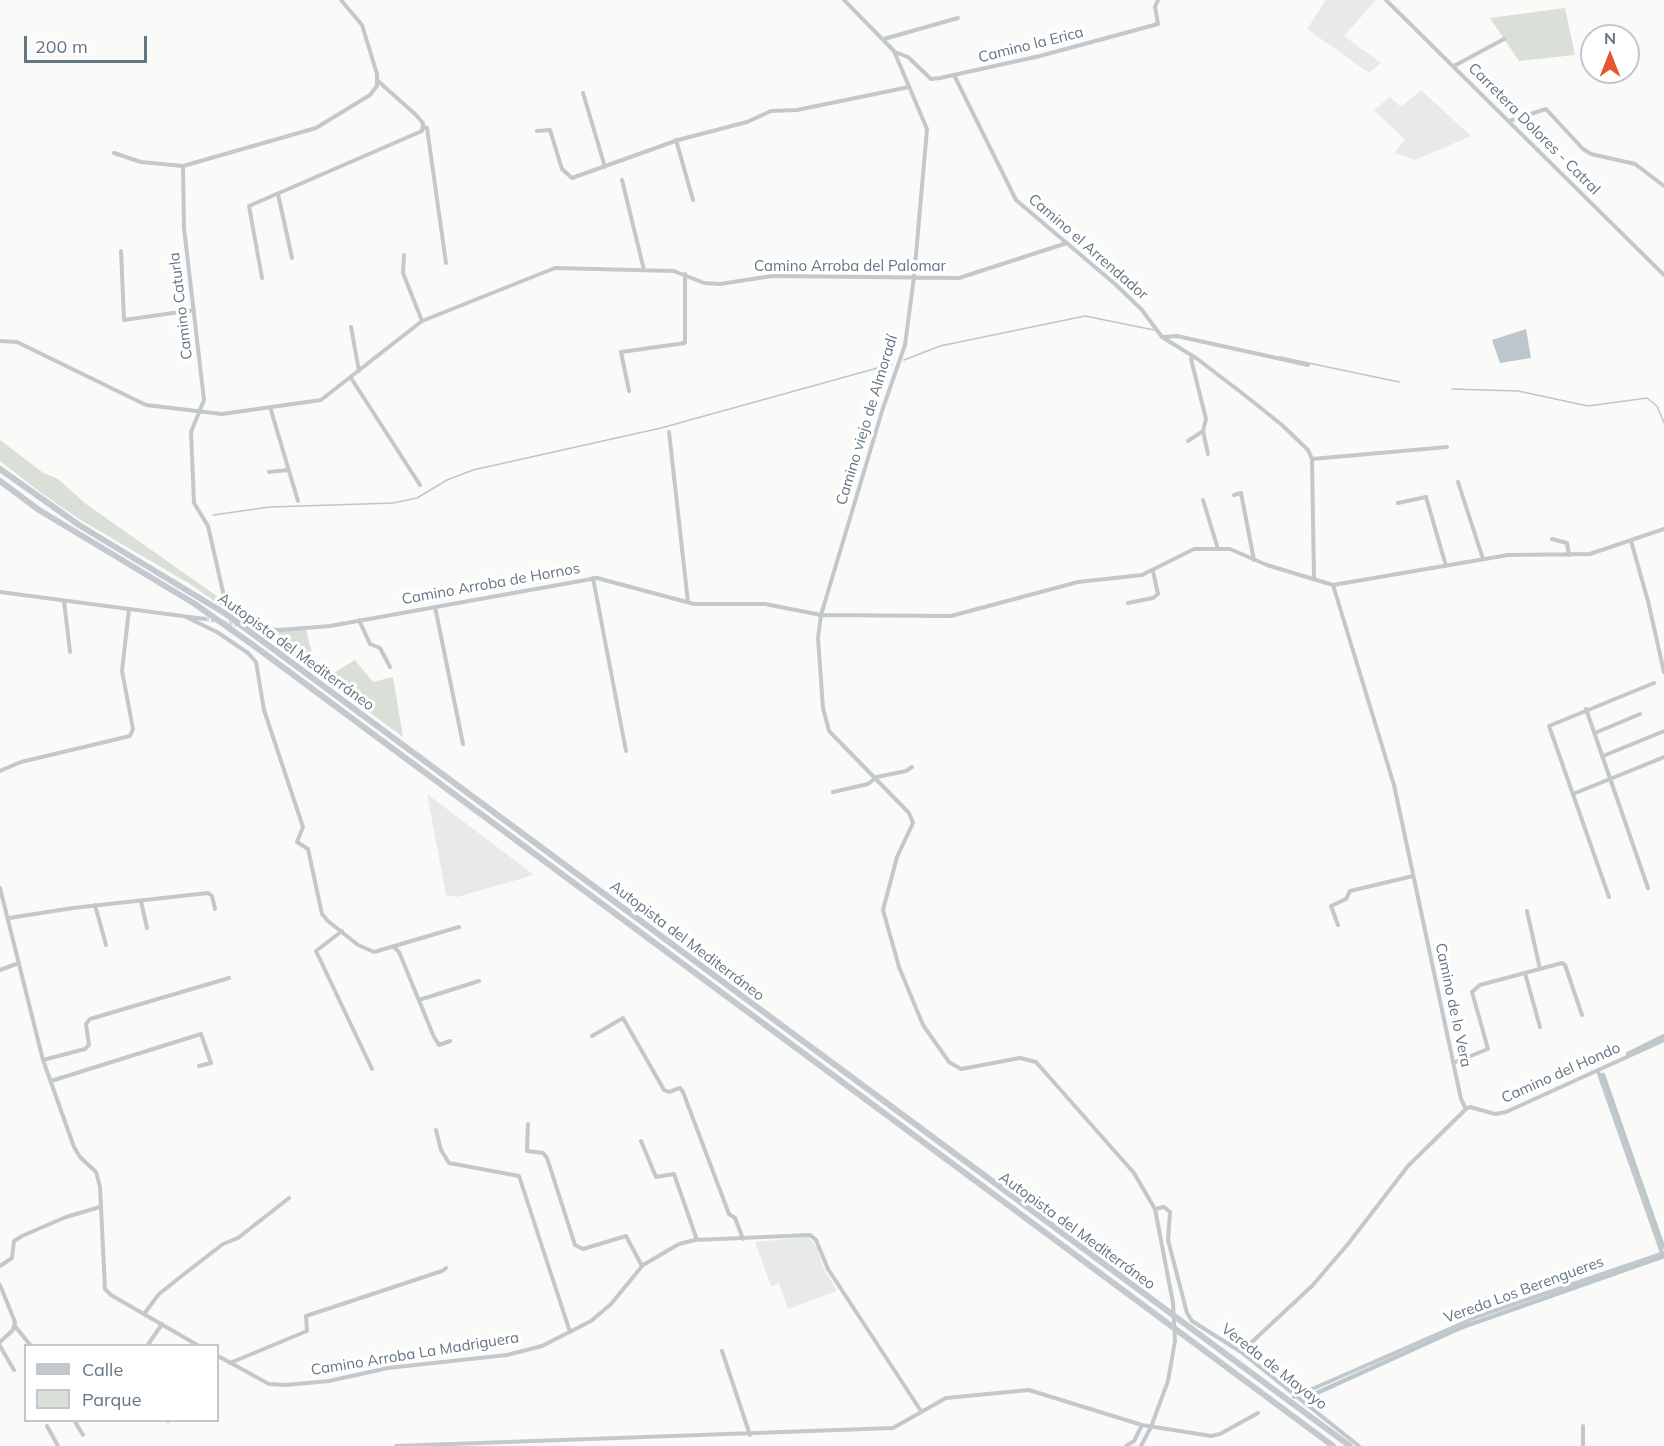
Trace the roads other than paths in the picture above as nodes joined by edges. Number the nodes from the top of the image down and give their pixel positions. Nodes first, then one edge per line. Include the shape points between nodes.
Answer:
1 (340, 0) edge
2 (843, 0) edge
3 (1158, 0) edge
4 (1386, 0) edge
5 (958, 18) dead end
6 (884, 39) junction
7 (1504, 39) dead end
8 (894, 51) junction
9 (1454, 66) junction
10 (954, 75) junction
11 (377, 81) junction
12 (909, 87) junction
13 (583, 93) dead end
14 (1509, 121) junction
15 (424, 128) junction
16 (537, 131) dead end
17 (676, 140) junction
18 (114, 153) dead end
19 (183, 166) junction
20 (605, 167) junction
21 (622, 180) dead end
22 (1664, 186) edge
23 (278, 194) junction
24 (693, 200) dead end
25 (1067, 243) junction
26 (121, 251) dead end
27 (404, 255) dead end
28 (292, 258) dead end
29 (446, 263) dead end
30 (644, 270) junction
31 (685, 274) junction
32 (1664, 275) edge
33 (262, 278) dead end
34 (914, 278) junction
35 (194, 310) junction
36 (422, 321) junction
37 (351, 327) dead end
38 (1162, 337) junction
39 (0, 341) edge
40 (1193, 356) junction
41 (1308, 365) dead end
42 (359, 371) junction
43 (351, 378) junction
44 (629, 392) dead end
45 (270, 407) junction
46 (199, 412) junction
47 (1203, 431) junction
48 (669, 432) dead end
49 (1188, 441) dead end
50 (1447, 447) dead end
51 (1208, 454) dead end
52 (1312, 459) junction
53 (0, 469) edge
54 (288, 470) junction
55 (269, 472) dead end
56 (0, 481) edge
57 (1458, 482) dead end
58 (420, 485) dead end
59 (1234, 495) dead end
60 (1203, 500) dead end
61 (298, 501) dead end
62 (1398, 503) dead end
63 (1664, 529) edge
64 (1552, 540) dead end
65 (1630, 542) junction
66 (1218, 549) junction
67 (1569, 555) junction
68 (1483, 559) junction
69 (1254, 560) junction
70 (1446, 566) junction
71 (1153, 571) junction
72 (593, 578) junction
73 (1314, 579) junction
74 (1333, 585) junction
75 (0, 592) edge
76 (64, 601) junction
77 (688, 602) junction
78 (1128, 603) dead end
79 (435, 607) junction
80 (129, 609) junction
81 (821, 615) junction
82 (186, 617) junction
83 (205, 619) tunnel mouth
84 (359, 620) junction
85 (256, 628) dead end
86 (265, 629) junction
87 (70, 652) dead end
88 (390, 667) dead end
89 (1664, 672) edge
90 (1654, 683) dead end
91 (1586, 709) junction
92 (1640, 714) dead end
93 (1664, 731) edge
94 (1595, 734) junction
95 (463, 744) dead end
96 (626, 751) dead end
97 (1603, 756) junction
98 (1664, 757) edge
99 (912, 767) dead end
100 (0, 771) edge
101 (1611, 778) junction
102 (875, 779) junction
103 (833, 792) dead end
104 (1573, 794) junction
105 (1413, 876) junction
106 (0, 888) edge
107 (1648, 888) dead end
108 (1609, 897) dead end
109 (141, 901) junction
110 (2, 904) edge
111 (95, 906) junction
112 (215, 909) dead end
113 (1527, 911) dead end
114 (9, 918) junction
115 (1338, 925) dead end
116 (459, 927) dead end
117 (147, 928) dead end
118 (342, 931) junction
119 (106, 945) dead end
120 (391, 946) junction
121 (19, 963) junction
122 (1540, 969) junction
123 (0, 970) edge
124 (1525, 973) junction
125 (230, 978) dead end
126 (479, 981) dead end
127 (419, 1000) junction
128 (1582, 1015) dead end
129 (1540, 1027) dead end
130 (592, 1036) dead end
131 (1664, 1040) edge
132 (450, 1041) dead end
133 (42, 1060) junction
134 (1453, 1063) junction
135 (199, 1066) dead end
136 (372, 1069) dead end
137 (1598, 1071) junction
138 (51, 1081) junction
139 (1466, 1109) junction
140 (528, 1124) dead end
141 (436, 1130) dead end
142 (642, 1142) dead end
143 (289, 1198) dead end
144 (100, 1207) junction
145 (1155, 1209) junction
146 (743, 1239) junction
147 (697, 1240) junction
148 (1663, 1253) edge
149 (0, 1266) edge
150 (642, 1266) junction
151 (446, 1268) dead end
152 (0, 1285) edge
153 (144, 1314) junction
154 (162, 1324) junction
155 (14, 1325) junction
156 (570, 1332) junction
157 (0, 1344) edge
158 (30, 1344) edge
159 (148, 1344) edge
160 (196, 1344) edge
161 (722, 1351) dead end
162 (1241, 1352) junction
163 (219, 1357) edge
164 (230, 1363) junction
165 (14, 1370) dead end
166 (1294, 1397) junction
167 (921, 1411) junction
168 (1258, 1413) dead end
169 (75, 1422) edge
170 (1142, 1425) junction
171 (47, 1426) dead end
172 (1583, 1426) dead end
173 (1151, 1427) junction
174 (83, 1435) dead end
175 (750, 1435) junction
176 (58, 1446) edge
177 (396, 1446) edge
178 (1126, 1446) edge
179 (1141, 1446) edge
180 (1333, 1446) edge
181 (1350, 1446) edge
182 (1359, 1446) edge
183 (1583, 1446) edge

1 - 11 street via 362,25
2 - 6 street, Camino viejo de Almoradí
3 - 10 street, Camino la Erica via 1158,24
4 - 9 street, Carretera Dolores - Catral
5 - 6 street
6 - 8 street, Camino viejo de Almoradí
7 - 9 street
8 - 10 street, Camino la Erica via 908,57 931,79
8 - 12 street, Camino viejo de Almoradí
9 - 14 street, Carretera Dolores - Catral
10 - 25 street, Camino el Arrendador via 1016,200
11 - 15 street via 415,114
11 - 19 street via 370,95 316,128
12 - 17 street via 797,110 771,111 747,122
12 - 34 street, Camino viejo de Almoradí via 927,129
13 - 20 street
14 - 22 street via 1546,109 1583,149 1635,164
14 - 32 street, Carretera Dolores - Catral
15 - 23 street
15 - 29 street
16 - 20 street via 550,130 562,169 572,178
17 - 20 street
17 - 24 street
18 - 19 street via 141,162
19 - 35 street, Camino Caturla via 184,228
21 - 30 street
23 - 28 street
23 - 33 street via 249,207
25 - 34 street, Camino Arroba del Palomar via 959,278
25 - 38 street, Camino el Arrendador via 1129,297
26 - 35 street via 124,320
27 - 36 street via 404,273
30 - 31 street, Camino Arroba del Palomar
30 - 36 street, Camino Arroba del Palomar via 555,268
31 - 34 street, Camino Arroba del Palomar via 704,283 720,284 772,276
31 - 44 street via 685,343 621,352
34 - 81 street, Camino viejo de Almoradí via 905,345
35 - 46 street, Camino Caturla via 204,399
36 - 42 street, Camino Arroba del Palomar
37 - 42 street
38 - 40 street, Camino el Arrendador
38 - 41 street via 1177,336
39 - 46 street, Camino Arroba del Palomar via 16,342 146,405
40 - 47 street via 1206,419
40 - 52 street, Camino el Arrendador via 1282,425 1302,443
42 - 43 street, Camino Arroba del Palomar
43 - 45 street, Camino Arroba del Palomar via 321,400
43 - 58 street
45 - 46 street, Camino Arroba del Palomar via 222,414
45 - 54 street
46 - 86 street, Camino Caturla via 190,432 194,503 208,526 225,601 241,614 264,624
47 - 49 street
47 - 51 street
48 - 77 street
50 - 52 street
52 - 73 street
53 - 181 highway, Autopista del Mediterráneo via 79,525 226,614
54 - 55 street
54 - 61 street
56 - 180 highway, Autopista del Mediterráneo via 39,510 195,604 253,645
57 - 68 street
59 - 69 street via 1241,493
60 - 66 street
62 - 70 street via 1426,497
63 - 65 street, Camino Arroba de Hornos
64 - 67 street via 1567,543
65 - 67 street, Camino Arroba de Hornos via 1590,554
65 - 89 street
66 - 69 street, Camino Arroba de Hornos via 1230,549
66 - 71 street, Camino Arroba de Hornos via 1194,549
67 - 68 street, Camino Arroba de Hornos
68 - 70 street, Camino Arroba de Hornos
69 - 73 street, Camino Arroba de Hornos
70 - 74 street, Camino Arroba de Hornos
71 - 78 street via 1158,594
71 - 81 street, Camino Arroba de Hornos via 1133,577 1078,582 955,615
72 - 77 street, Camino Arroba de Hornos
72 - 79 street, Camino Arroba de Hornos
72 - 96 street
73 - 74 street, Camino Arroba de Hornos
74 - 105 street, Camino de lo Vera via 1394,785
75 - 76 street
76 - 80 street
76 - 87 street
77 - 81 street, Camino Arroba de Hornos via 765,604
79 - 84 street, Camino Arroba de Hornos
79 - 95 street
80 - 82 street
80 - 100 street via 122,671 133,729 130,736 21,762
81 - 102 street, Camino viejo de Almoradí via 818,638 829,731
82 - 83 street
82 - 118 street via 217,632 256,662 264,710 303,827 297,842 308,849 322,914
84 - 86 street, Camino Arroba de Hornos via 330,626
84 - 88 street via 370,644 380,648
85 - 86 street, Camino Arroba de Hornos
90 - 91 street
91 - 94 street
91 - 104 street via 1549,726
92 - 94 street
93 - 97 street
94 - 97 street
97 - 101 street
98 - 101 street
99 - 102 street
101 - 104 street
101 - 107 street
102 - 103 street
102 - 145 street, Camino viejo de Almoradí via 909,813 913,823 891,873 884,917 923,1025 949,1062 961,1069 1020,1058 1036,1062 1134,1173
104 - 108 street
105 - 115 street via 1350,891 1346,899 1331,906
105 - 134 street, Camino de lo Vera
106 - 110 street
109 - 111 street
109 - 112 street via 208,893
109 - 117 street
110 - 114 street
111 - 114 street
111 - 119 street
113 - 122 street
114 - 121 street
116 - 120 street
118 - 120 street via 368,951
118 - 136 street via 316,951
120 - 127 street via 399,952
121 - 123 street
121 - 133 street
122 - 124 street
122 - 128 street via 1564,965
124 - 129 street
124 - 134 street via 1476,988 1473,992 1488,1049
125 - 133 street via 90,1018 86,1024 89,1045 85,1049
126 - 127 street
127 - 132 street via 439,1045
130 - 146 street via 623,1018 664,1090 680,1088 683,1092 729,1214 735,1218
131 - 137 street, Camino del Hondo
133 - 138 street
134 - 139 street, Camino de lo Vera
135 - 138 street via 211,1063 201,1034
137 - 139 street, Camino del Hondo via 1506,1112
137 - 148 street
138 - 144 street via 74,1147 96,1172
139 - 162 street via 1407,1166 1312,1286
140 - 150 street via 527,1151 543,1153 547,1158 575,1245 583,1249 626,1236
141 - 156 street via 449,1163 519,1176
142 - 147 street via 656,1177 674,1174
143 - 153 street via 180,1276
144 - 149 street via 22,1236 15,1241 12,1258
144 - 153 street via 105,1289
145 - 162 street, Vereda de Mayayo via 1164,1207 1170,1212 1168,1240 1187,1313 1192,1321
145 - 173 street, Camino viejo de Almoradí via 1172,1293 1174,1351
146 - 147 street, Camino Arroba La Madriguera
146 - 167 street, Camino Arroba La Madriguera via 810,1235 816,1240 828,1269
147 - 150 street, Camino Arroba La Madriguera via 664,1251
148 - 166 street, Vereda Los Berengueres via 1479,1316
150 - 156 street, Camino Arroba La Madriguera via 601,1313
151 - 164 street via 306,1316 307,1331
152 - 155 street
153 - 154 street
154 - 159 street
154 - 160 street
155 - 157 street
155 - 158 street
156 - 164 street, Camino Arroba La Madriguera via 542,1346 507,1355 388,1368 329,1381 269,1384
157 - 165 street
161 - 175 street
162 - 166 street, Vereda de Mayayo
163 - 164 street, Camino Arroba La Madriguera
166 - 182 street, Vereda de Mayayo
167 - 170 street via 946,1398 1029,1390
167 - 175 street via 892,1428
168 - 173 street via 1211,1436
169 - 174 street
170 - 173 street
170 - 178 street via 1134,1441
171 - 176 street
172 - 183 street
173 - 179 street, Camino viejo de Almoradí
175 - 177 street

